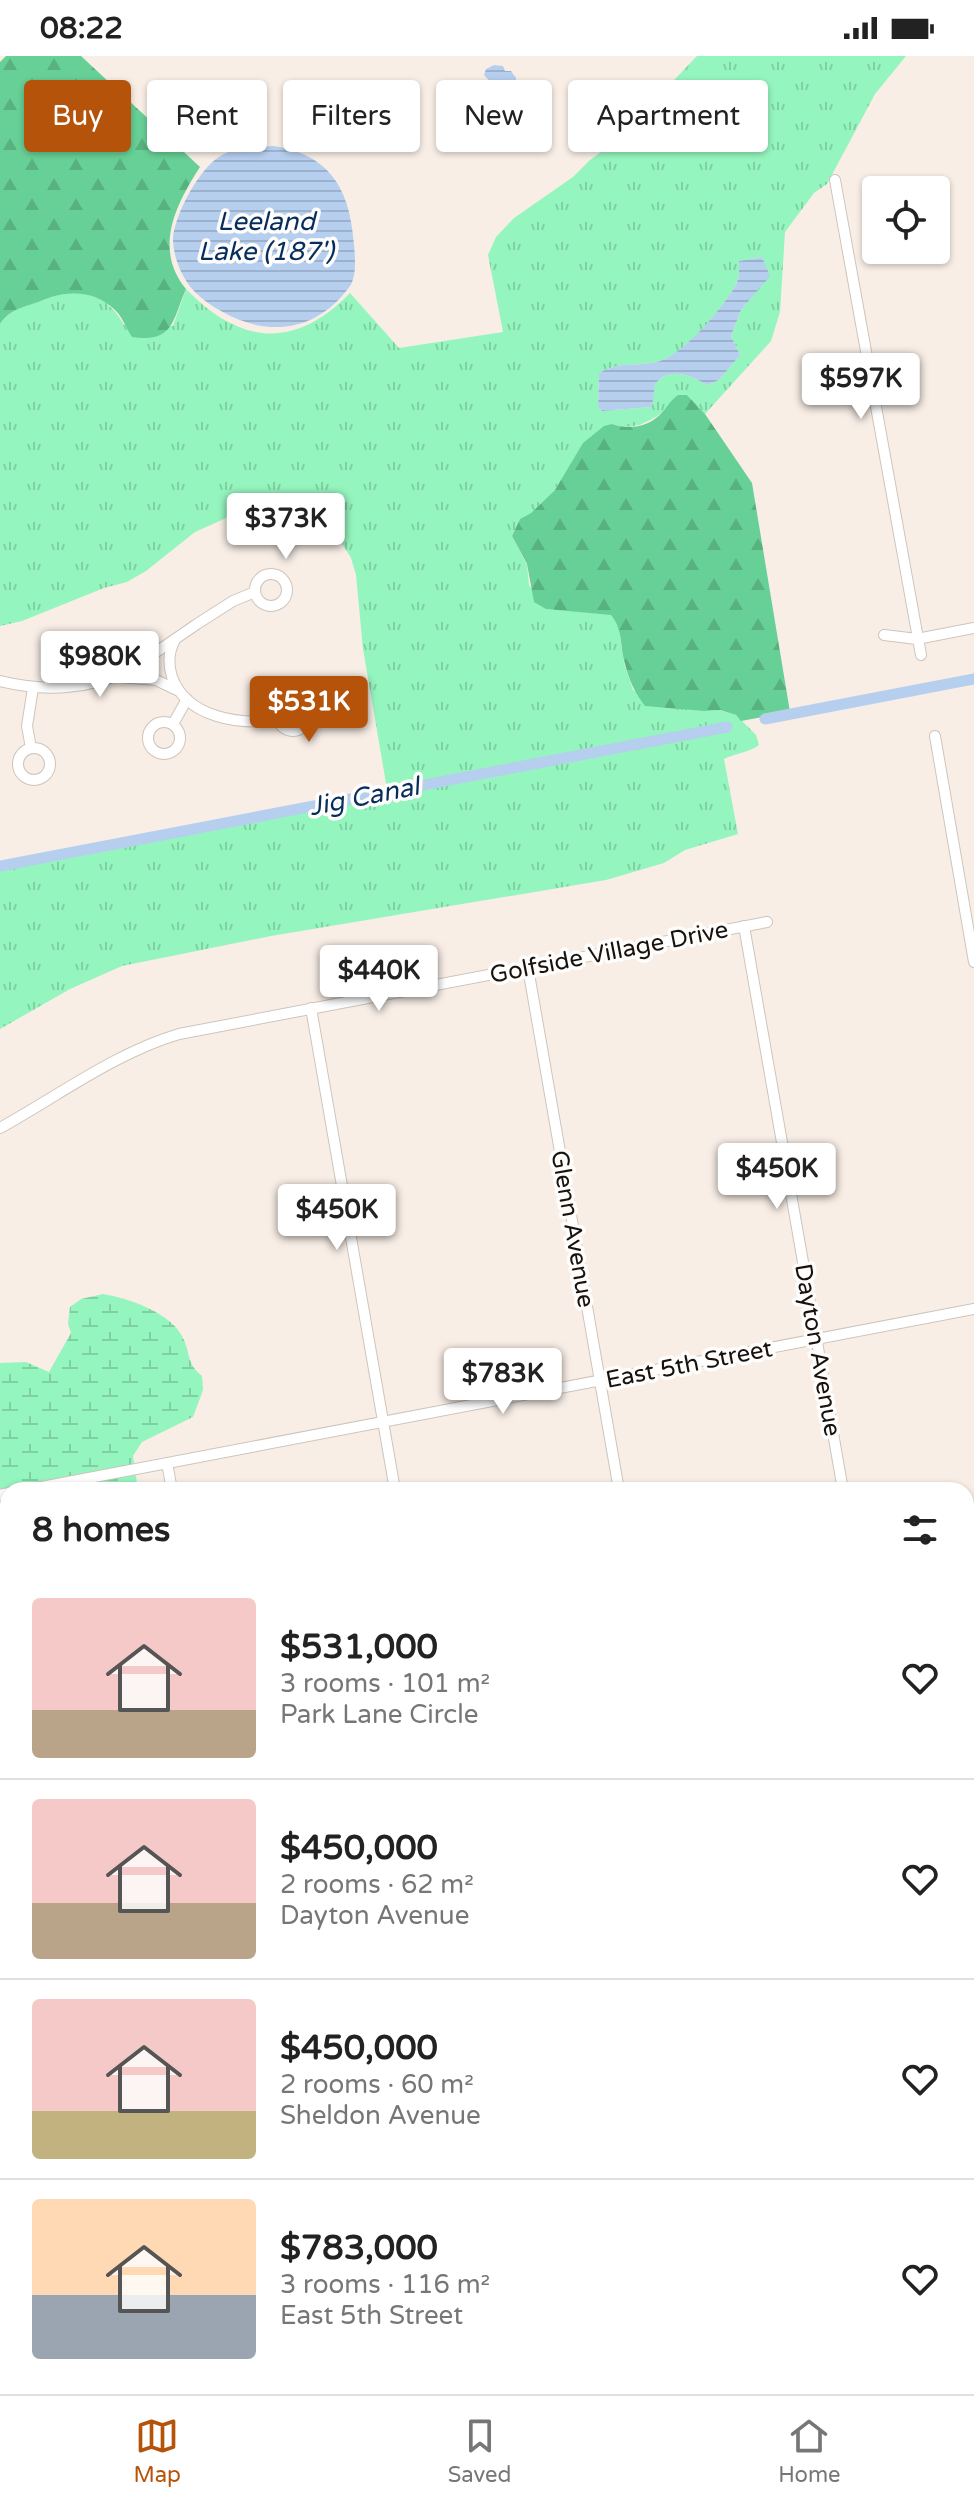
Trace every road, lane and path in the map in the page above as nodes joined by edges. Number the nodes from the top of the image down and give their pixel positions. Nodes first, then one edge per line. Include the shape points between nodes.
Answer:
1 (835, 180) dead end
2 (255, 592) dead end
3 (974, 628) edge
4 (182, 633) junction
5 (884, 635) dead end
6 (917, 639) junction
7 (921, 655) dead end
8 (114, 677) junction
9 (0, 681) edge
10 (33, 688) junction
11 (178, 690) junction
12 (187, 699) junction
13 (277, 720) dead end
14 (173, 724) dead end
15 (935, 736) dead end
16 (31, 748) dead end
17 (767, 922) dead end
18 (744, 926) junction
19 (974, 962) edge
20 (528, 968) junction
21 (311, 1008) junction
22 (0, 1128) edge
23 (974, 1309) edge
24 (817, 1340) junction
25 (600, 1380) junction
26 (384, 1422) junction
27 (167, 1463) junction
28 (68, 1482) edge
29 (171, 1482) edge
30 (394, 1482) edge
31 (618, 1482) edge
32 (842, 1482) edge

1 - 6 street
2 - 4 street
3 - 6 street
4 - 8 street
4 - 11 street via 169,662
5 - 6 street
6 - 7 street
8 - 10 street via 71,688
8 - 11 street via 156,680
9 - 10 street
10 - 16 street via 27,726
11 - 12 street
12 - 13 street via 222,718
12 - 14 street
15 - 19 street
17 - 18 street, Golfside Village Drive
18 - 20 street, Golfside Village Drive
18 - 24 street, Dayton Avenue
20 - 21 street, Golfside Village Drive
20 - 25 street, Glenn Avenue
21 - 22 street, Golfside Village Drive via 150,1043
21 - 26 street
23 - 24 street, East 5th Street
24 - 25 street, East 5th Street
24 - 32 street, Dayton Avenue
25 - 26 street, East 5th Street
25 - 31 street, Glenn Avenue
26 - 27 street, East 5th Street
26 - 30 street
27 - 28 street, East 5th Street
27 - 29 street

